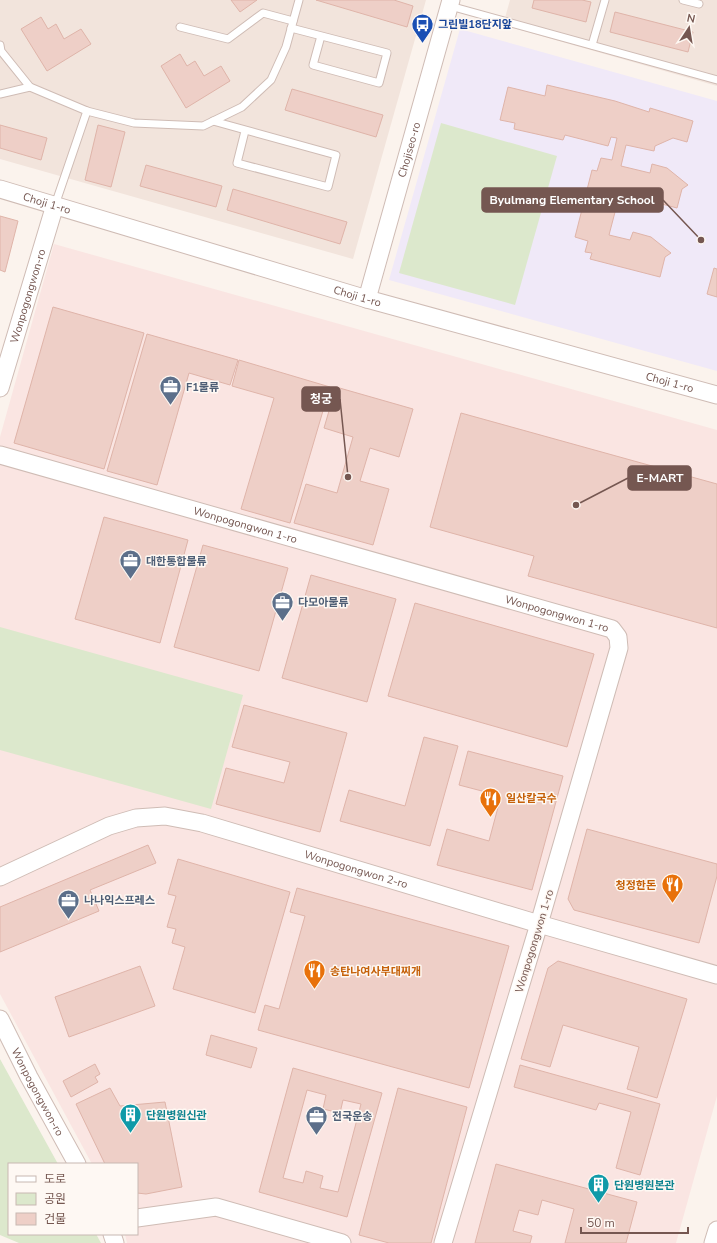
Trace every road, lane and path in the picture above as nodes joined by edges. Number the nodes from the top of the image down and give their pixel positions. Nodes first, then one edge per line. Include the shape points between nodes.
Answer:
1 (299, 0) edge
2 (605, 0) edge
3 (683, 0) edge
4 (450, 3) edge
5 (699, 4) dead end
6 (292, 24) junction
7 (180, 27) dead end
8 (320, 36) junction
9 (0, 45) edge
10 (592, 45) junction
11 (717, 80) edge
12 (30, 87) junction
13 (0, 94) edge
14 (87, 111) junction
15 (213, 121) junction
16 (245, 131) junction
17 (0, 189) edge
18 (55, 205) junction
19 (367, 299) junction
20 (0, 388) edge
21 (717, 395) edge
22 (0, 454) edge
23 (0, 877) edge
24 (539, 924) junction
25 (717, 974) edge
26 (0, 1019) edge
27 (76, 1163) edge
28 (138, 1218) edge
29 (717, 1230) edge
30 (342, 1243) edge
31 (443, 1243) edge
32 (713, 1243) edge

1 - 6 lane
2 - 10 lane
3 - 5 lane
4 - 10 lane
4 - 19 street, Chojiseo-ro
6 - 7 lane via 263,13 228,39
6 - 8 lane
6 - 15 lane via 286,47 271,80 242,107
8 - 8 lane via 312,65 379,83 387,54
9 - 12 lane via 1,51
10 - 11 lane
12 - 13 lane
12 - 14 lane
14 - 15 lane via 134,123 203,126
14 - 18 lane
15 - 16 lane
16 - 16 lane via 336,155 328,187 237,164
17 - 18 street, Choji 1-ro
18 - 19 street, Choji 1-ro
18 - 20 street, Wonpogongwon-ro
19 - 21 street, Choji 1-ro
22 - 24 street, Wonpogongwon 1-ro via 612,629 618,637 619,648
23 - 24 street, Wonpogongwon 2-ro via 109,826 136,818 165,816 202,823
24 - 25 street, Wonpogongwon 2-ro
24 - 31 street, Wonpogongwon 1-ro
26 - 27 street, Wonpogongwon-ro
28 - 30 street via 216,1207
29 - 32 street

